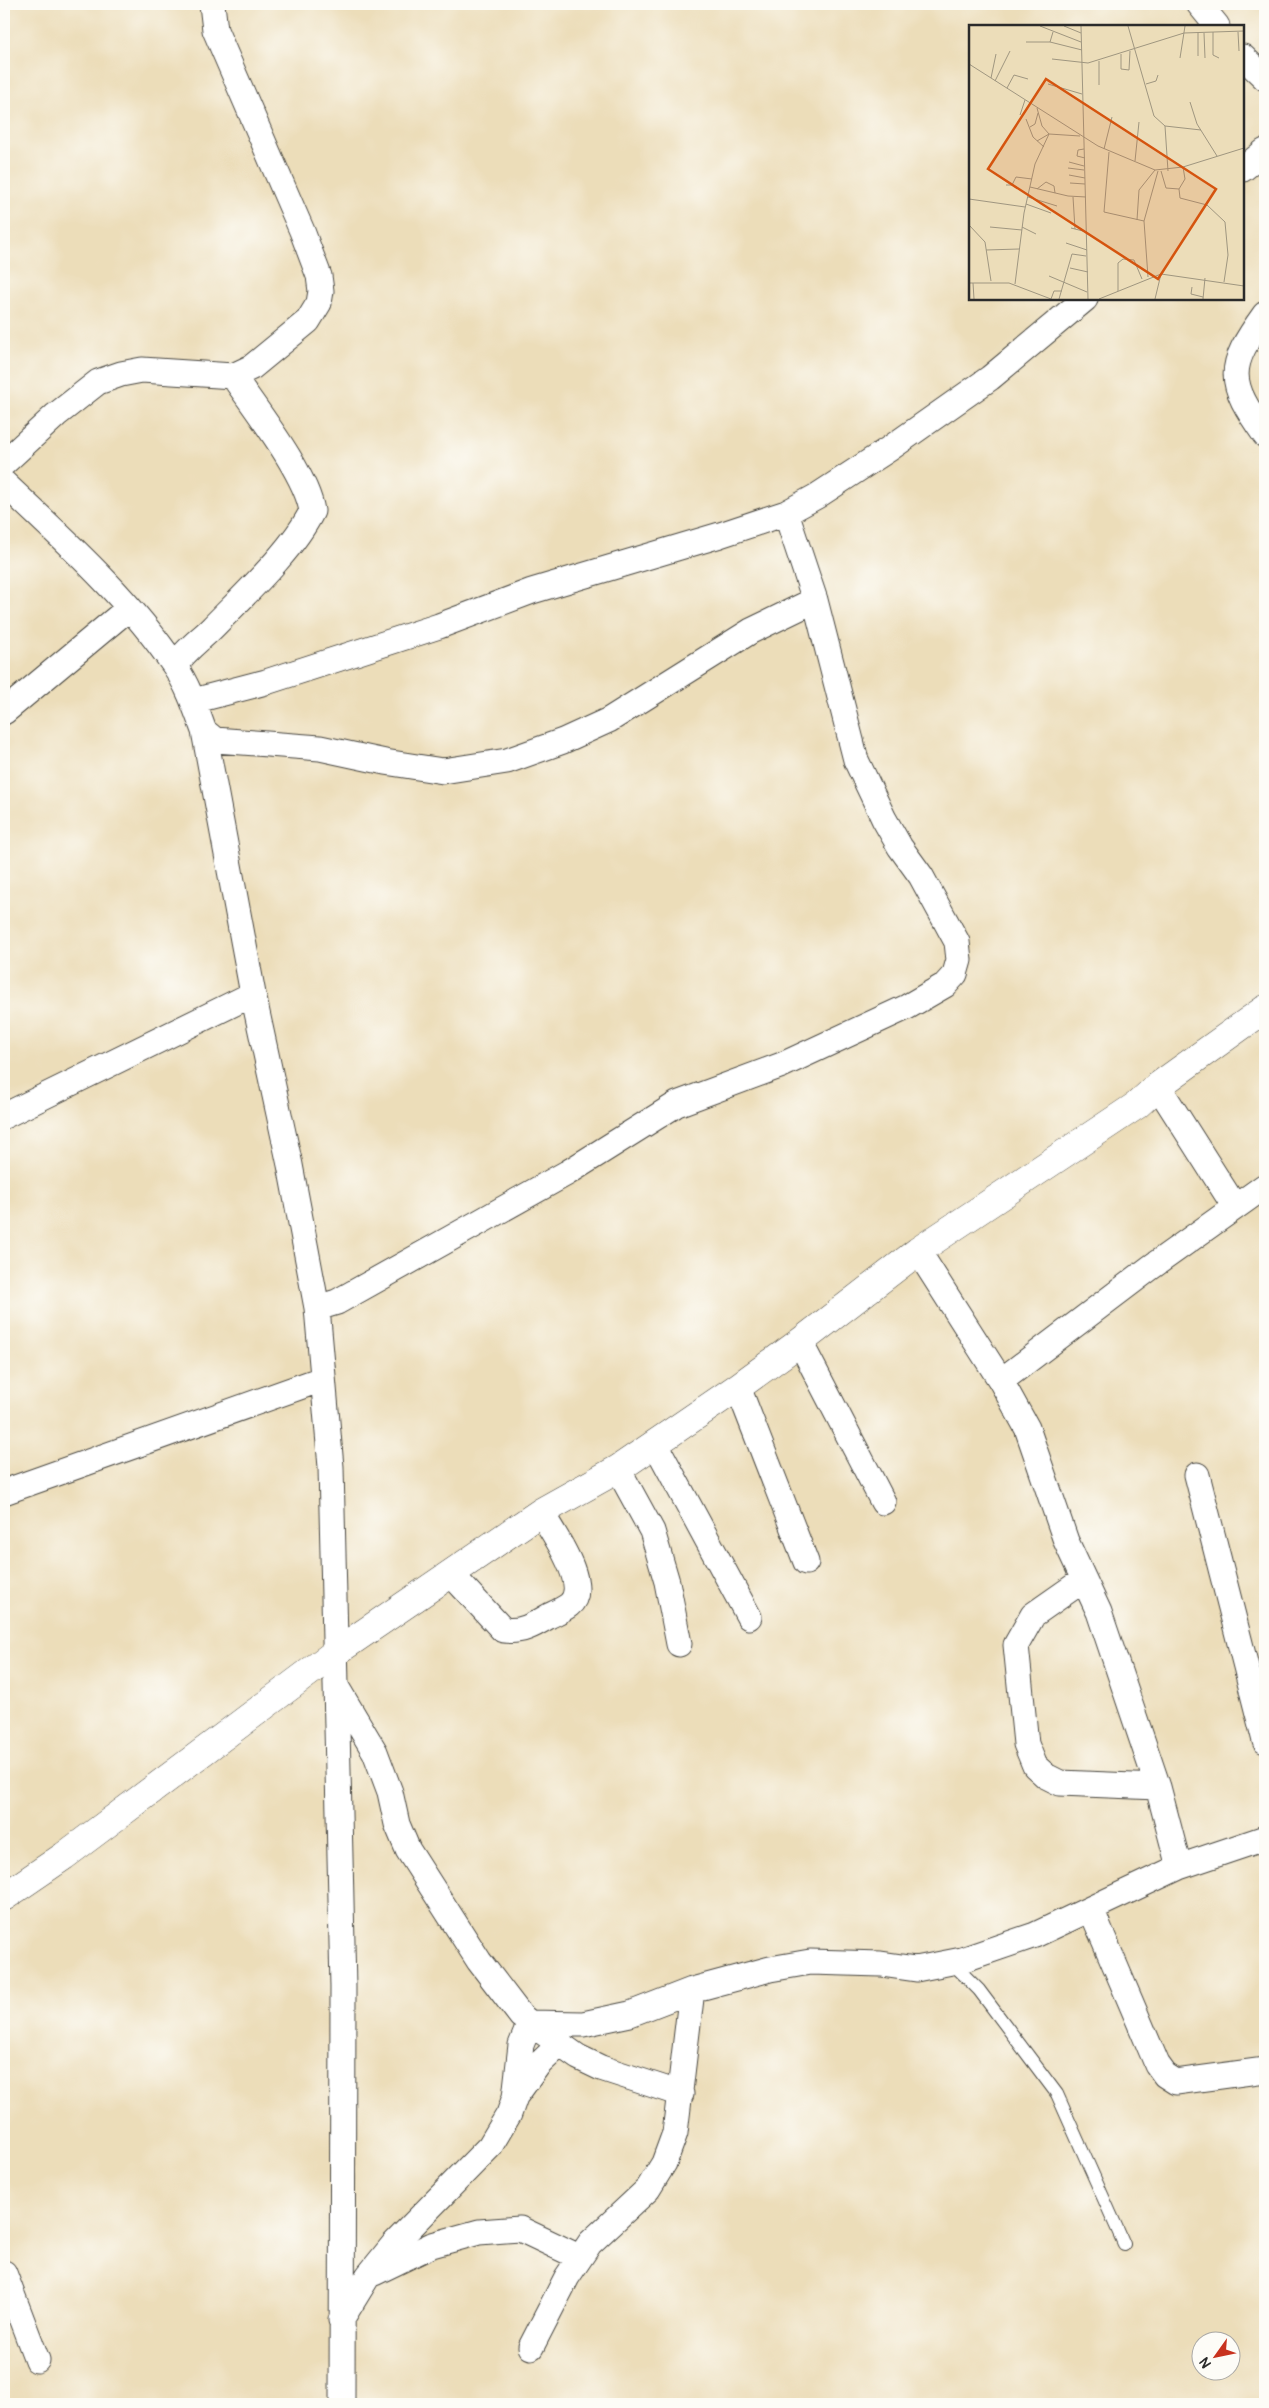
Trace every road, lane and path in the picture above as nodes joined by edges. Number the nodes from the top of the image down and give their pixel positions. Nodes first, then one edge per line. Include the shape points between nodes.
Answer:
1 (212, 4) edge
2 (1204, 5) edge
3 (1216, 25) edge
4 (1244, 58) edge
5 (1265, 78) edge
6 (1265, 151) edge
7 (1244, 168) edge
8 (1084, 300) edge
9 (1265, 314) edge
10 (233, 376) junction
11 (1265, 435) edge
12 (4, 464) edge
13 (4, 483) edge
14 (786, 513) junction
15 (815, 600) junction
16 (129, 608) junction
17 (175, 666) junction
18 (193, 701) junction
19 (4, 712) edge
20 (204, 731) junction
21 (252, 994) junction
22 (1265, 1011) edge
23 (1158, 1086) junction
24 (4, 1116) edge
25 (1265, 1186) edge
26 (1235, 1207) junction
27 (918, 1251) junction
28 (317, 1308) junction
29 (800, 1342) junction
30 (322, 1379) junction
31 (1001, 1382) junction
32 (738, 1387) junction
33 (655, 1443) junction
34 (618, 1468) junction
35 (1197, 1475) dead end
36 (4, 1492) edge
37 (883, 1502) dead end
38 (542, 1512) junction
39 (806, 1562) dead end
40 (451, 1574) junction
41 (1083, 1580) junction
42 (749, 1618) dead end
43 (679, 1644) dead end
44 (336, 1652) junction
45 (337, 1688) junction
46 (1265, 1741) edge
47 (1158, 1787) junction
48 (1265, 1838) edge
49 (1179, 1866) junction
50 (4, 1897) edge
51 (1091, 1909) junction
52 (952, 1962) junction
53 (692, 1990) junction
54 (530, 2023) junction
55 (559, 2045) junction
56 (1265, 2070) edge
57 (681, 2094) junction
58 (514, 2097) junction
59 (1124, 2244) dead end
60 (579, 2257) junction
61 (4, 2273) edge
62 (368, 2276) junction
63 (341, 2320) junction
64 (530, 2347) dead end
65 (37, 2360) dead end
66 (342, 2404) edge

1 - 10 street via 216,30 302,230 319,276 321,291 319,303 308,321 252,367
2 - 3 street
4 - 5 street
6 - 7 street
8 - 14 street via 974,389 881,455
9 - 11 street via 1248,338 1235,369 1238,389 1246,408
10 - 12 street via 142,370 98,382 63,409
10 - 17 street via 298,474 310,498 312,511 290,546
13 - 16 street
14 - 15 street
14 - 18 street via 532,591 439,626 275,679
15 - 20 street via 751,631 609,720 564,741 507,761 443,771 320,748 215,740
15 - 28 street via 856,760 884,819 922,876 957,942 959,960 955,974 945,985 907,1006 782,1065 677,1104 567,1173 345,1298
16 - 17 street
16 - 19 street
17 - 18 street
18 - 20 street
20 - 21 street
21 - 24 street
21 - 28 street via 290,1165
22 - 23 main road
23 - 26 street
23 - 27 main road via 1138,1104
25 - 26 street
26 - 31 street
27 - 29 main road
27 - 31 street
28 - 30 street
29 - 32 main road
29 - 37 street
30 - 36 street
30 - 44 street via 331,1467
31 - 41 street via 1027,1428 1066,1542
32 - 33 main road
32 - 39 street
33 - 34 main road
33 - 42 street
34 - 38 main road
34 - 43 street via 652,1531 667,1582
35 - 46 street
38 - 40 main road
38 - 40 street via 575,1573 578,1588 570,1604 530,1627 511,1632 503,1630
40 - 44 main road
41 - 47 street via 1099,1612
41 - 47 street via 1033,1615 1016,1645 1026,1744 1035,1766 1060,1783
44 - 45 street
44 - 50 main road via 64,1856
45 - 54 street via 375,1752 408,1850 479,1961 521,2016
45 - 63 street via 343,1986
47 - 49 street
48 - 49 street
49 - 51 street
51 - 52 street via 1035,1935
51 - 56 street via 1157,2064 1165,2075 1176,2082
52 - 53 street via 916,1969 881,1964 810,1962
52 - 59 lane via 979,1990 1057,2094
53 - 54 street via 630,2014 592,2022
53 - 57 street
54 - 55 street
54 - 58 street via 521,2045
55 - 57 street via 601,2068
55 - 58 street
57 - 60 street via 675,2133 664,2163 652,2183
58 - 62 street via 509,2114 490,2146 394,2244
60 - 62 street via 520,2229 479,2232 432,2246
60 - 64 street
61 - 65 street
62 - 63 street
63 - 66 street

